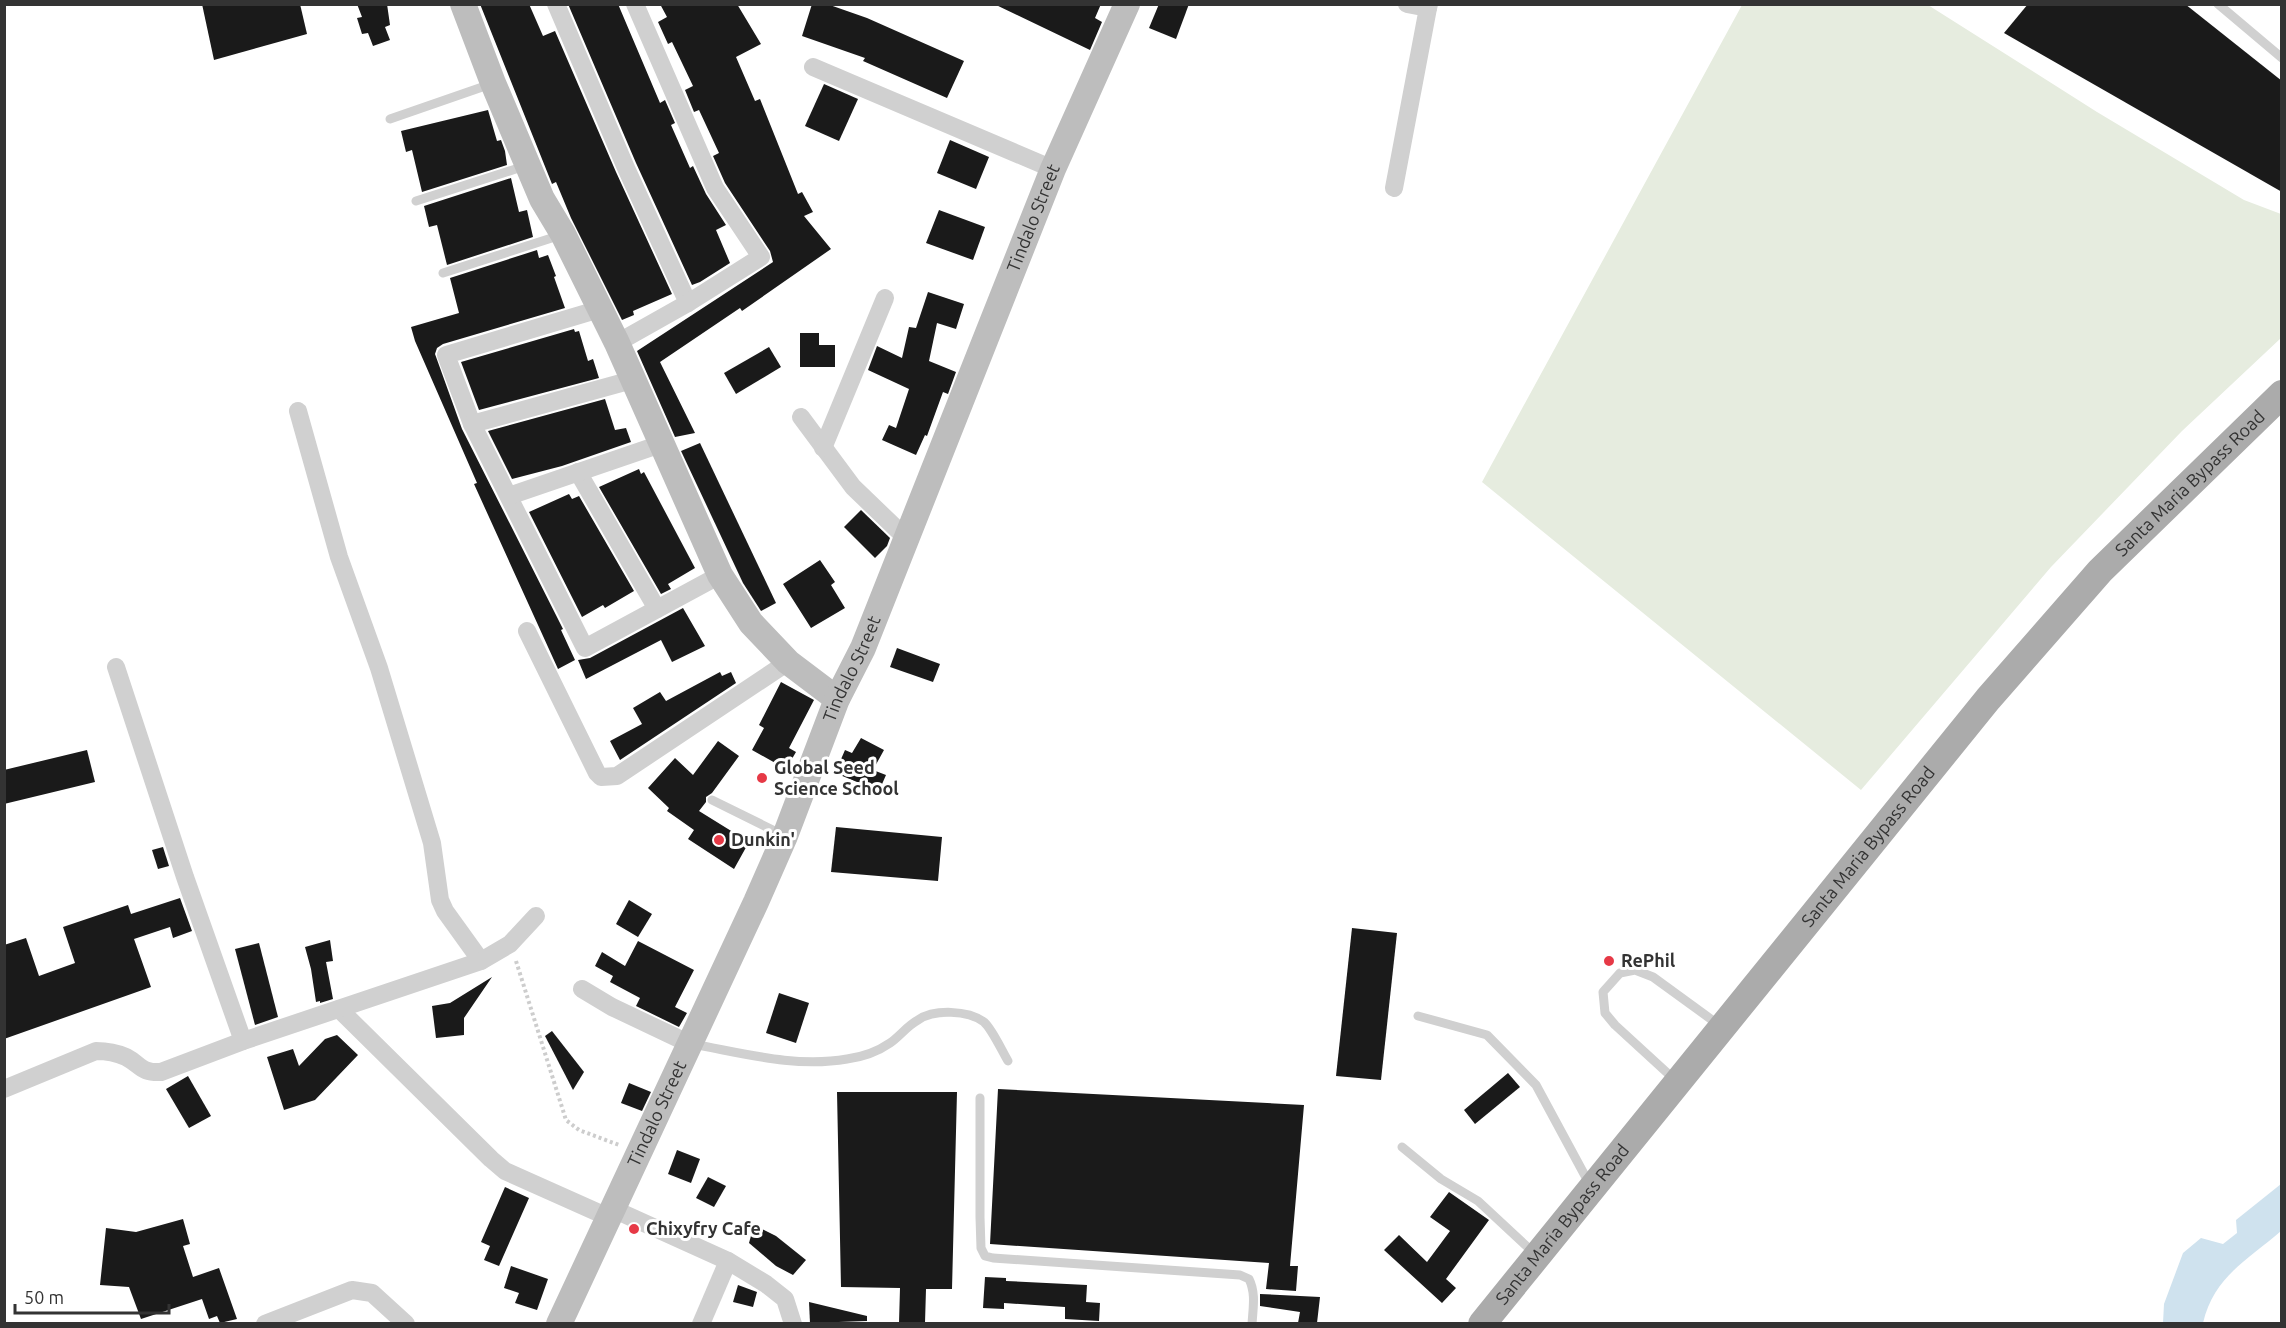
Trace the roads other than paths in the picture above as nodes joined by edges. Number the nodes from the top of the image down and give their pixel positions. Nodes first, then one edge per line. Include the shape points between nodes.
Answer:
1 (463, 4) edge
2 (556, 4) edge
3 (635, 4) edge
4 (1127, 4) edge
5 (1407, 4) edge
6 (2218, 4) edge
7 (1429, 6) edge
8 (2282, 58) edge
9 (813, 67) dead end
10 (493, 83) junction
11 (390, 119) dead end
12 (527, 165) junction
13 (1053, 169) junction
14 (1394, 188) dead end
15 (416, 201) dead end
16 (563, 234) junction
17 (443, 273) dead end
18 (885, 298) dead end
19 (688, 303) junction
20 (600, 309) junction
21 (617, 343) junction
22 (632, 380) junction
23 (2282, 394) edge
24 (298, 411) dead end
25 (801, 417) dead end
26 (472, 424) junction
27 (661, 444) junction
28 (823, 448) junction
29 (578, 471) junction
30 (508, 496) junction
31 (905, 537) junction
32 (720, 575) junction
33 (657, 609) junction
34 (526, 631) dead end
35 (788, 662) junction
36 (116, 667) dead end
37 (837, 699) junction
38 (712, 800) dead end
39 (785, 836) junction
40 (536, 916) dead end
41 (481, 961) junction
42 (582, 988) dead end
43 (339, 1010) junction
44 (1418, 1016) dead end
45 (1723, 1028) junction
46 (243, 1041) junction
47 (688, 1043) junction
48 (1008, 1060) dead end
49 (1678, 1082) junction
50 (4, 1089) edge
51 (980, 1098) dead end
52 (1402, 1147) dead end
53 (1592, 1188) junction
54 (610, 1213) junction
55 (1537, 1256) junction
56 (728, 1261) junction
57 (265, 1323) edge
58 (405, 1323) edge
59 (559, 1323) edge
60 (701, 1323) edge
61 (793, 1323) edge
62 (1252, 1323) edge
63 (1482, 1323) edge

1 - 10 main road
2 - 19 street
3 - 19 street via 716,189 760,257
4 - 13 main road, Tindalo Street
5 - 7 street
6 - 8 lane
7 - 14 street
9 - 13 street
10 - 11 lane
10 - 12 main road
12 - 15 lane
12 - 16 main road
13 - 31 main road, Tindalo Street
16 - 17 lane
16 - 20 main road
18 - 28 street
19 - 21 street
20 - 21 main road
20 - 26 street via 446,355
21 - 22 main road
22 - 26 street
22 - 27 main road
23 - 45 main road, Santa Maria Bypass Road via 2085,588 1988,699
24 - 41 street via 339,557 379,668 432,843 440,900
25 - 28 street
26 - 30 street
27 - 29 street
27 - 32 main road
28 - 31 street via 853,487
29 - 30 street
29 - 33 street
30 - 33 street via 585,648
31 - 37 main road, Tindalo Street via 863,648
32 - 33 street
32 - 35 main road via 751,623
34 - 35 street via 601,777 617,777
35 - 37 main road
36 - 46 street via 184,877
37 - 39 main road, Tindalo Street
38 - 39 lane
39 - 47 main road, Tindalo Street
40 - 41 street via 510,944
41 - 43 street
42 - 47 street via 612,1007
43 - 46 street
43 - 54 street via 505,1171
44 - 53 lane via 1487,1035 1536,1085
45 - 49 main road, Santa Maria Bypass Road
45 - 49 lane via 1653,977 1635,970 1620,973 1604,992 1605,1012
46 - 50 street via 162,1072 141,1069 108,1051 96,1051
47 - 48 lane via 791,1062 824,1063 870,1054 917,1020 944,1013 975,1016 986,1023
47 - 54 main road, Tindalo Street
49 - 53 main road, Santa Maria Bypass Road
51 - 62 lane via 981,1248 986,1256 1240,1275 1252,1285
52 - 55 lane via 1441,1179 1478,1201
53 - 55 main road, Santa Maria Bypass Road
54 - 56 street
54 - 59 main road, Tindalo Street
55 - 63 main road, Santa Maria Bypass Road
56 - 60 street
56 - 61 street via 785,1299
57 - 58 street via 352,1290 372,1293

